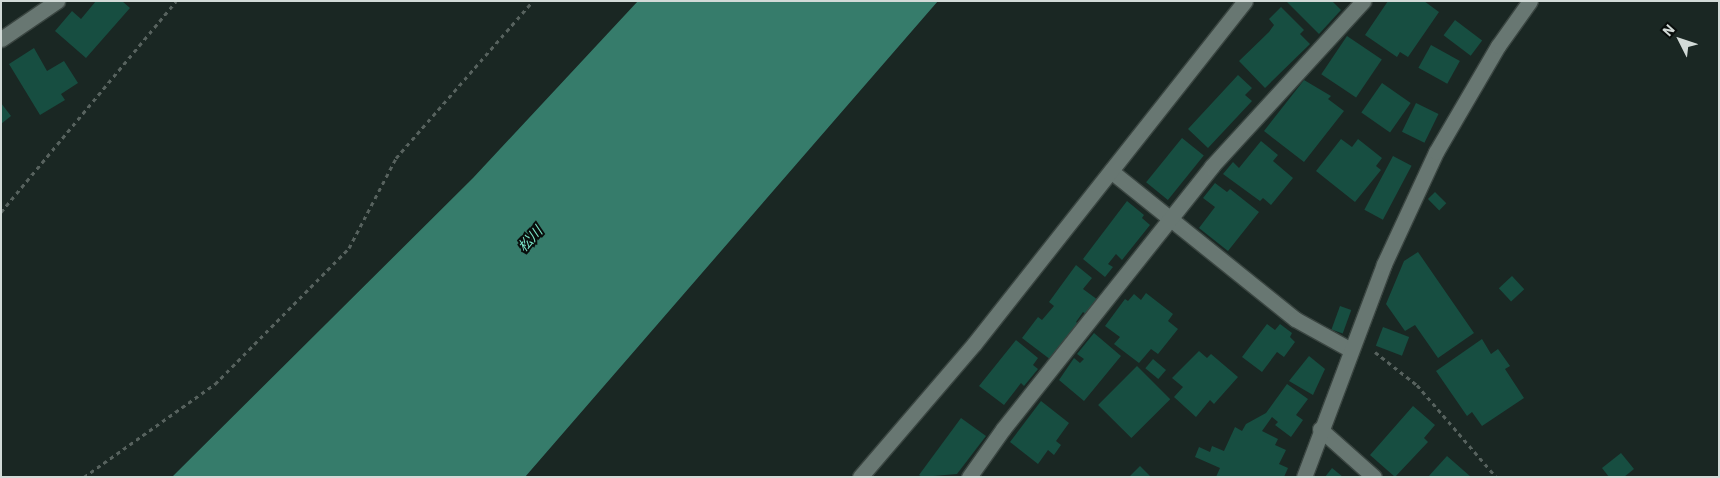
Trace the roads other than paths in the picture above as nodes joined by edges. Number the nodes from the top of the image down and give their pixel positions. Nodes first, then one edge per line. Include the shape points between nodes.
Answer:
1 (57, 1) edge
2 (1245, 1) edge
3 (1363, 1) edge
4 (1530, 1) edge
5 (1, 39) edge
6 (1111, 172) junction
7 (1170, 219) junction
8 (1353, 345) junction
9 (1320, 429) junction
10 (860, 477) edge
11 (969, 477) edge
12 (1304, 477) edge
13 (1374, 477) edge

1 - 5 street
2 - 6 street
3 - 7 street via 1212,166
4 - 8 street via 1498,46 1436,152 1384,264
6 - 7 street
6 - 10 street via 974,344
7 - 8 street via 1295,319
7 - 11 street via 1003,429
8 - 9 street
9 - 12 street
9 - 13 street

